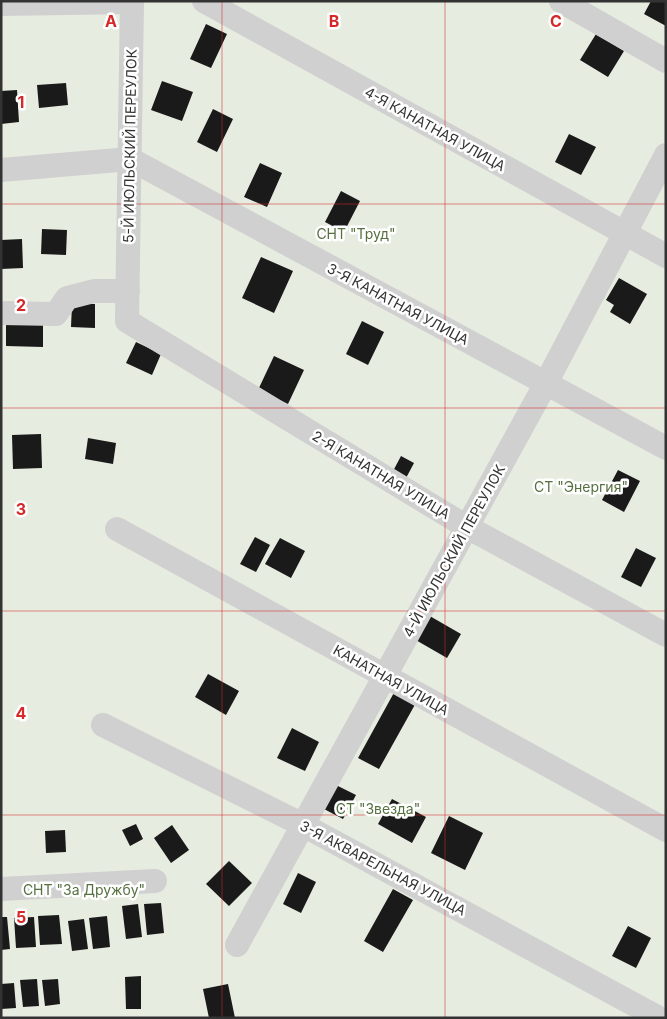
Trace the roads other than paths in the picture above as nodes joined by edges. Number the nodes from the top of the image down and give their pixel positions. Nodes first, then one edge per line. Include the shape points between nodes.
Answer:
1 (204, 1) edge
2 (561, 1) edge
3 (132, 2) edge
4 (1, 4) edge
5 (666, 61) edge
6 (666, 155) edge
7 (130, 159) junction
8 (1, 170) edge
9 (624, 233) junction
10 (666, 256) edge
11 (128, 291) junction
12 (1, 312) edge
13 (127, 321) joint
14 (546, 383) junction
15 (666, 448) edge
16 (467, 527) junction
17 (117, 529) dead end
18 (666, 635) edge
19 (385, 676) junction
20 (103, 725) dead end
21 (303, 825) junction
22 (666, 830) edge
23 (155, 881) dead end
24 (1, 888) edge
25 (238, 945) dead end
26 (659, 1018) edge

1 - 9 lane, 4-Я КАНАТНАЯ УЛИЦА
2 - 5 lane
3 - 4 lane
3 - 7 lane, 5-Й ИЮЛЬСКИЙ ПЕРЕУЛОК
6 - 9 lane, 4-Й ИЮЛЬСКИЙ ПЕРЕУЛОК
7 - 8 lane
7 - 11 lane, 5-Й ИЮЛЬСКИЙ ПЕРЕУЛОК
7 - 14 lane, 3-Я КАНАТНАЯ УЛИЦА
9 - 10 lane, 4-Я КАНАТНАЯ УЛИЦА
9 - 14 lane, 4-Й ИЮЛЬСКИЙ ПЕРЕУЛОК
11 - 12 lane via 94,291 67,298 56,314
11 - 13 lane, 5-Й ИЮЛЬСКИЙ ПЕРЕУЛОК
13 - 16 lane, 2-Я КАНАТНАЯ УЛИЦА
14 - 15 lane, 3-Я КАНАТНАЯ УЛИЦА
14 - 16 lane, 4-Й ИЮЛЬСКИЙ ПЕРЕУЛОК
16 - 18 lane, 2-Я КАНАТНАЯ УЛИЦА
16 - 19 lane, 4-Й ИЮЛЬСКИЙ ПЕРЕУЛОК
17 - 19 lane, КАНАТНАЯ УЛИЦА
19 - 21 lane, 4-Й ИЮЛЬСКИЙ ПЕРЕУЛОК
19 - 22 lane, КАНАТНАЯ УЛИЦА
20 - 21 lane, 3-Я АКВАРЕЛЬНАЯ УЛИЦА
21 - 25 lane, 4-Й ИЮЛЬСКИЙ ПЕРЕУЛОК
21 - 26 lane, 3-Я АКВАРЕЛЬНАЯ УЛИЦА
23 - 24 lane

